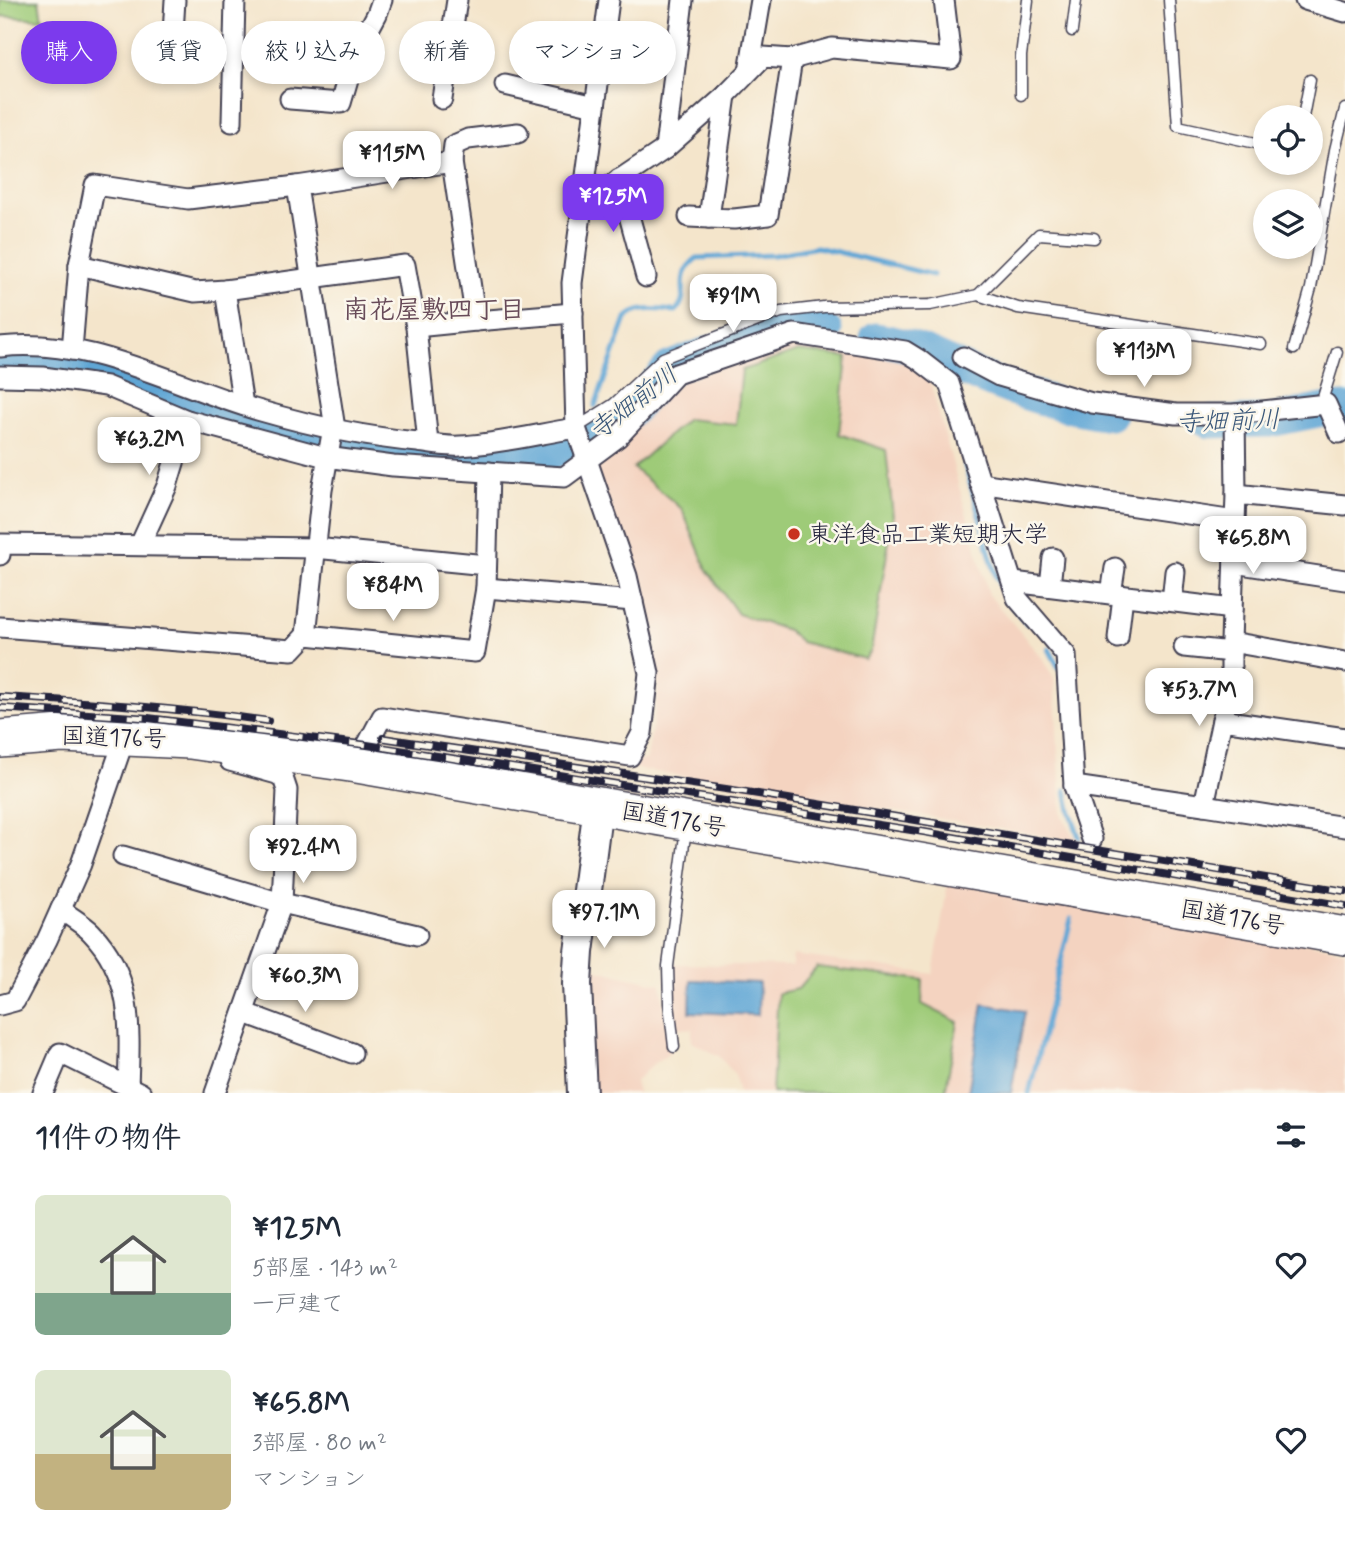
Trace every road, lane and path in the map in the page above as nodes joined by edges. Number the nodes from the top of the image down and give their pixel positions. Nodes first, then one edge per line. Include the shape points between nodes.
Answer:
1 (175, 0) edge
2 (235, 0) edge
3 (382, 0) edge
4 (457, 0) edge
5 (609, 0) edge
6 (683, 0) edge
7 (761, 0) edge
8 (944, 0) edge
9 (1028, 0) edge
10 (1076, 0) edge
11 (1169, 0) edge
12 (1306, 0) edge
13 (1345, 12) edge
14 (174, 21) edge
15 (1072, 31) dead end
16 (792, 59) junction
17 (749, 71) junction
18 (1310, 80) dead end
19 (505, 85) dead end
20 (1020, 94) dead end
21 (726, 95) junction
22 (290, 99) dead end
23 (442, 99) dead end
24 (1305, 105) edge
25 (595, 106) junction
26 (1345, 109) edge
27 (238, 110) dead end
28 (518, 133) dead end
29 (1253, 142) edge
30 (665, 149) junction
31 (452, 162) junction
32 (619, 179) junction
33 (297, 186) junction
34 (583, 204) junction
35 (689, 216) dead end
36 (709, 218) junction
37 (1094, 238) dead end
38 (79, 265) junction
39 (646, 277) dead end
40 (312, 278) junction
41 (225, 290) junction
42 (978, 295) junction
43 (573, 313) junction
44 (476, 321) junction
45 (416, 327) junction
46 (1261, 345) dead end
47 (0, 347) edge
48 (1294, 349) dead end
49 (72, 350) junction
50 (1337, 352) dead end
51 (963, 357) dead end
52 (0, 376) edge
53 (1323, 404) junction
54 (243, 405) junction
55 (187, 420) junction
56 (1235, 420) junction
57 (333, 430) junction
58 (1339, 433) dead end
59 (428, 443) junction
60 (581, 443) junction
61 (328, 456) junction
62 (489, 472) junction
63 (980, 483) junction
64 (1236, 494) junction
65 (1345, 505) edge
66 (1235, 522) junction
67 (140, 545) junction
68 (315, 548) junction
69 (0, 555) edge
70 (1054, 558) dead end
71 (1234, 564) junction
72 (486, 565) junction
73 (1115, 568) dead end
74 (1175, 572) dead end
75 (1345, 580) edge
76 (1013, 582) junction
77 (1050, 586) junction
78 (486, 588) junction
79 (1117, 595) junction
80 (633, 601) junction
81 (1172, 601) junction
82 (1232, 609) junction
83 (0, 627) edge
84 (306, 635) junction
85 (1118, 638) dead end
86 (1231, 647) junction
87 (1184, 648) dead end
88 (1345, 662) edge
89 (1222, 720) junction
90 (125, 737) junction
91 (1345, 738) edge
92 (0, 739) edge
93 (190, 740) junction
94 (357, 764) junction
95 (1074, 786) junction
96 (1204, 804) junction
97 (598, 806) junction
98 (687, 821) junction
99 (1345, 827) edge
100 (1092, 839) dead end
101 (123, 856) dead end
102 (282, 903) junction
103 (61, 909) junction
104 (417, 935) dead end
105 (1345, 936) edge
106 (0, 1005) edge
107 (245, 1013) junction
108 (674, 1046) dead end
109 (352, 1053) dead end
110 (134, 1090) edge
111 (43, 1093) edge
112 (215, 1093) edge
113 (582, 1093) edge

1 - 14 street
2 - 27 street
3 - 22 street via 355,55 341,103
4 - 23 street
5 - 25 street
6 - 30 street
7 - 17 street
8 - 16 street via 951,59 832,48
9 - 20 lane
10 - 15 lane
11 - 29 lane via 1178,126
12 - 13 street
16 - 17 street via 763,57
16 - 36 street via 768,215
17 - 21 street
18 - 24 lane
19 - 25 street
21 - 30 street
21 - 36 street
25 - 34 street
26 - 48 lane via 1311,288
28 - 31 street via 454,145
30 - 32 street
31 - 33 street
31 - 44 street
32 - 34 street
32 - 39 street
33 - 38 street via 188,199 95,184
33 - 40 street
34 - 43 street via 572,283
35 - 36 street
37 - 42 lane via 1039,234
38 - 41 street via 195,292
38 - 49 street
40 - 41 street
40 - 45 street via 405,265
40 - 57 street
41 - 54 street
42 - 46 lane via 1018,308
42 - 60 lane via 930,305 781,312 663,358
43 - 44 street
43 - 60 street
44 - 45 street
45 - 59 street
47 - 49 street
49 - 54 street via 111,357
50 - 53 lane
51 - 56 street via 999,376 1092,403
52 - 55 street via 106,386
53 - 56 street
53 - 58 street
54 - 57 street
55 - 61 street
55 - 67 street via 167,486
56 - 64 street
57 - 59 street
57 - 61 street
59 - 60 street via 458,447
60 - 62 street via 565,477
60 - 63 street via 618,436 676,374 794,334 905,351 949,383
60 - 80 street
61 - 62 street via 393,466
61 - 68 street
62 - 72 street
63 - 66 street
63 - 76 street
64 - 65 street
64 - 66 street
66 - 71 street
67 - 68 street
67 - 69 street via 1,544
68 - 72 street
68 - 84 street
70 - 77 street
71 - 75 street
71 - 82 street
72 - 78 street
73 - 79 street
74 - 81 street
76 - 77 street
76 - 95 street via 1017,598 1066,654
77 - 79 street
78 - 80 street
78 - 84 street via 475,652
79 - 81 street
79 - 85 street
80 - 94 street via 649,673 642,733 630,756 382,717
81 - 82 street
82 - 86 street
83 - 84 street via 292,650
86 - 87 street
86 - 88 street
86 - 89 street via 1231,685
89 - 91 street
89 - 96 street
90 - 92 highway, 国道176号 via 62,734
90 - 93 highway, 国道176号
90 - 103 street
93 - 94 highway, 国道176号
93 - 102 street via 210,755 283,778 288,790
94 - 97 highway, 国道176号
95 - 96 street
95 - 100 street
96 - 99 street
97 - 98 highway, 国道176号
97 - 113 main road via 578,973
98 - 105 highway, 国道176号
98 - 108 lane via 668,966
101 - 102 street
102 - 104 street
102 - 107 street
103 - 106 street via 15,1001
103 - 110 street via 91,932 117,967 130,1022
107 - 109 street
107 - 112 street
110 - 111 street via 60,1053

